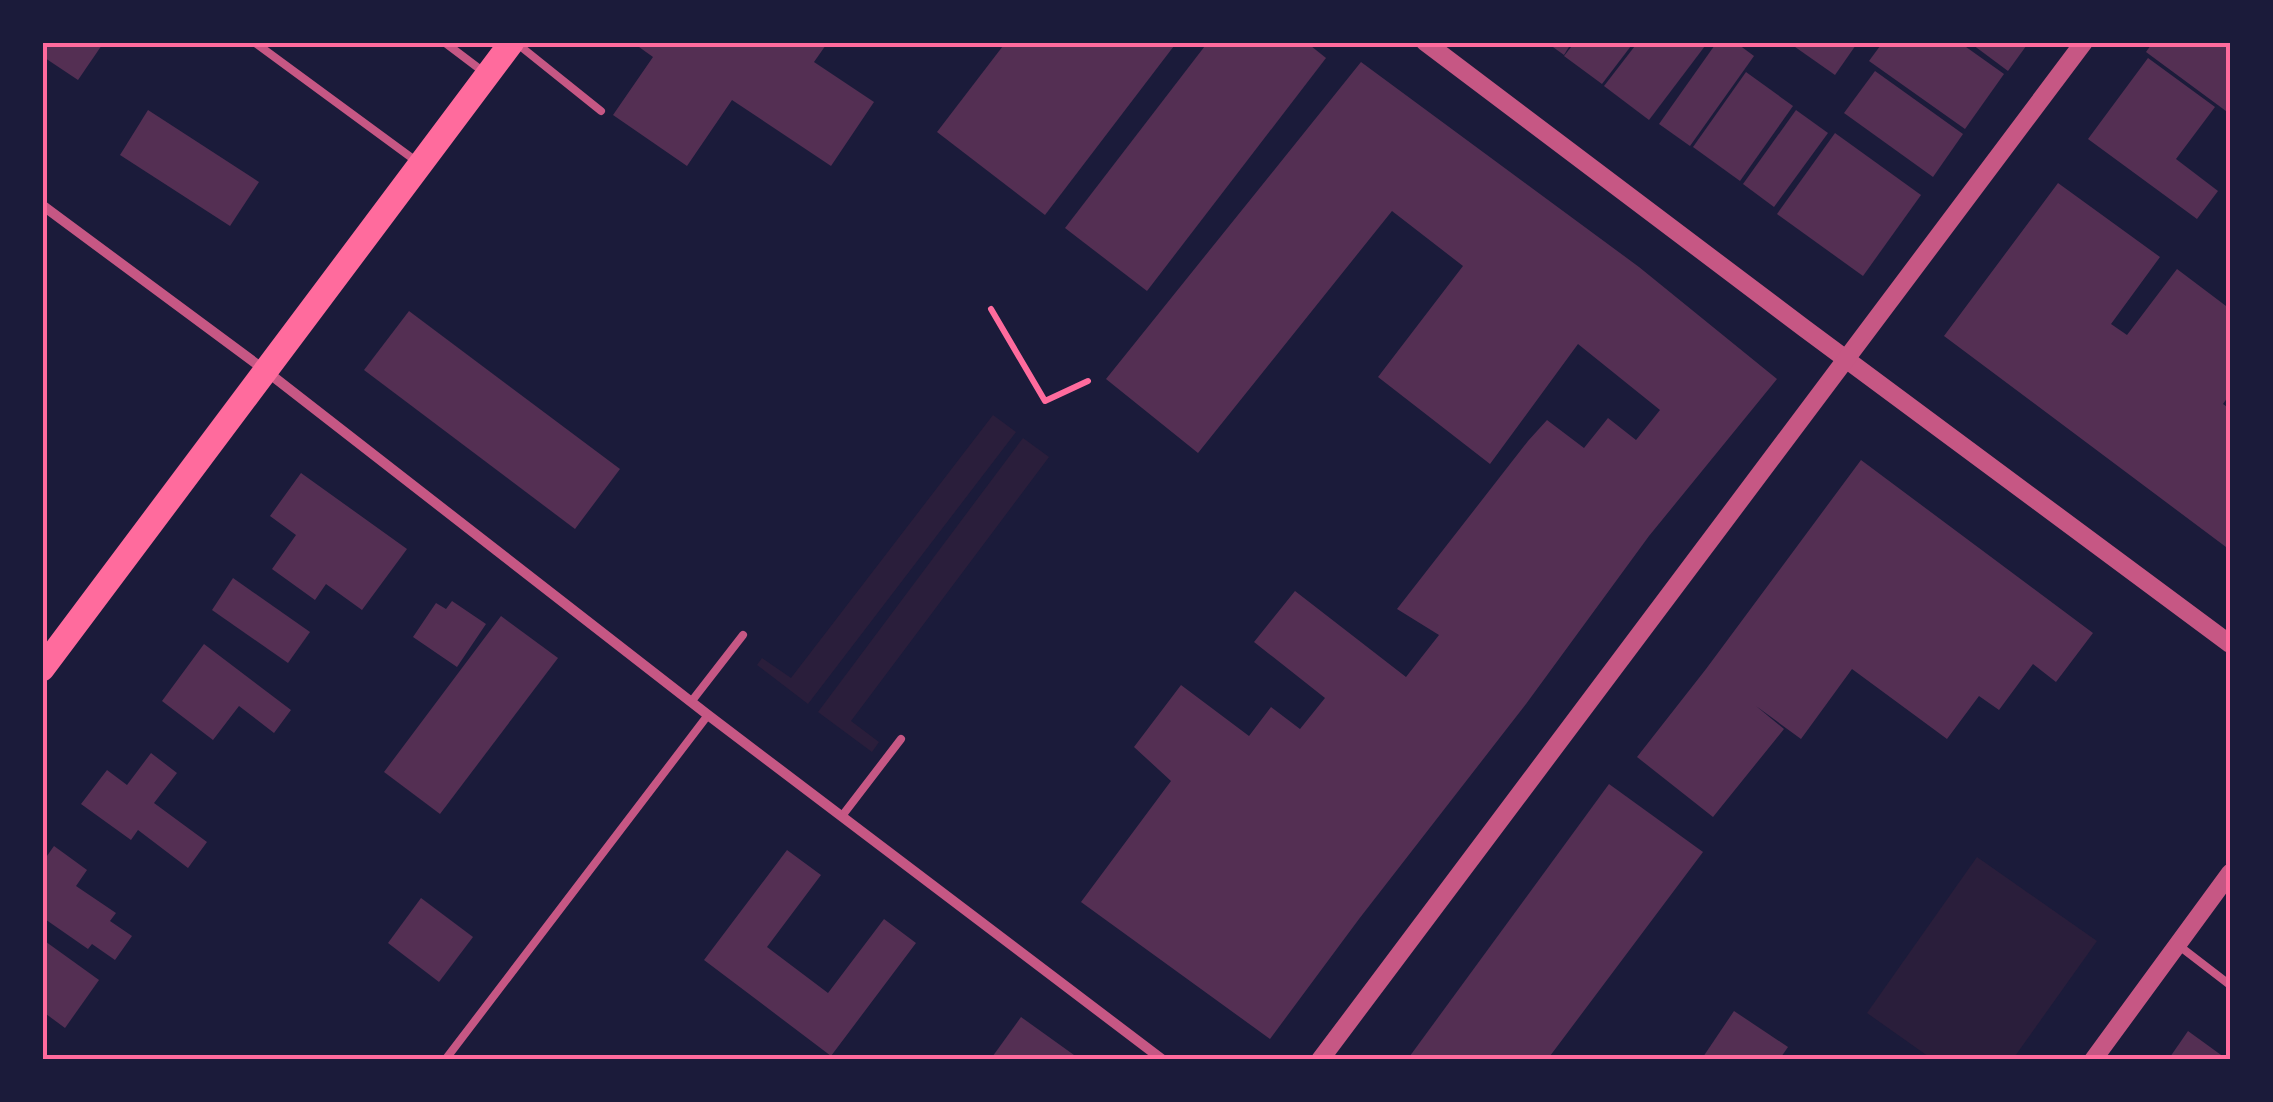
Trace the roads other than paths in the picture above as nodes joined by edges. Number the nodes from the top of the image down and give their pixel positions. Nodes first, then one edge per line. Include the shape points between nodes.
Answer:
1 (254, 42) edge
2 (444, 42) edge
3 (513, 42) edge
4 (1425, 42) edge
5 (2084, 42) edge
6 (488, 75) junction
7 (601, 111) dead end
8 (420, 164) junction
9 (42, 205) edge
10 (1848, 360) junction
11 (266, 370) junction
12 (743, 635) dead end
13 (2230, 644) edge
14 (42, 669) edge
15 (691, 702) junction
16 (708, 715) junction
17 (901, 740) dead end
18 (842, 816) junction
19 (2230, 873) edge
20 (2178, 945) junction
21 (2230, 985) edge
22 (445, 1060) edge
23 (1163, 1060) edge
24 (1320, 1060) edge
25 (2094, 1060) edge

1 - 8 lane
2 - 6 lane
3 - 6 main road
3 - 7 lane
4 - 10 street
5 - 10 street
6 - 8 main road
8 - 11 main road
9 - 11 street
10 - 13 street
10 - 24 street
11 - 14 main road
11 - 15 street
12 - 15 lane
15 - 16 street
16 - 18 street
16 - 22 lane
17 - 18 lane
18 - 23 street
19 - 20 street
20 - 21 lane
20 - 25 street

